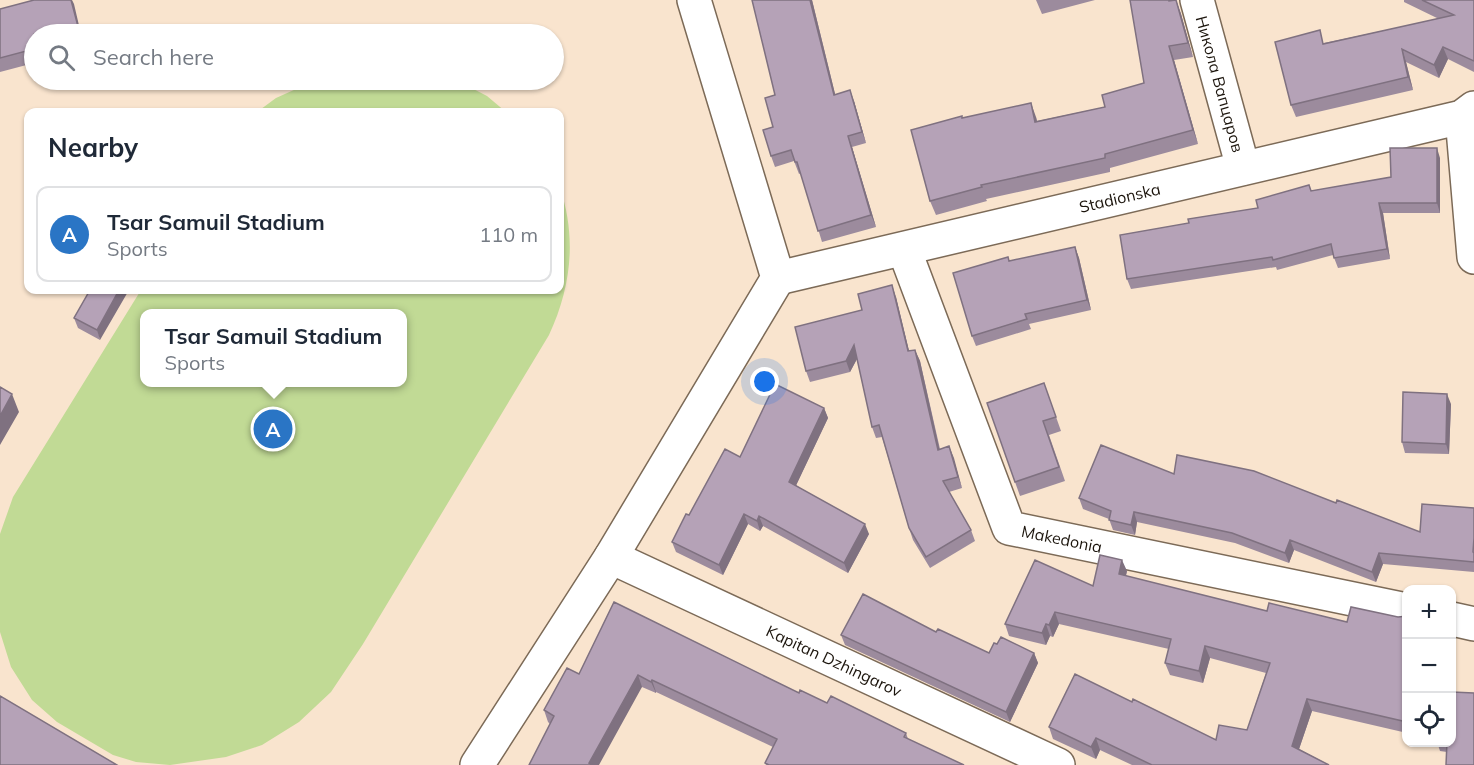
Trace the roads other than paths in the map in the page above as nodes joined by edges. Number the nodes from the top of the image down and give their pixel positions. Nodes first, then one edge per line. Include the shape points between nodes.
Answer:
1 (694, 0) edge
2 (1197, 0) edge
3 (1468, 113) edge
4 (1243, 168) junction
5 (1472, 217) edge
6 (904, 249) junction
7 (1474, 257) edge
8 (778, 278) junction
9 (611, 557) junction
10 (1402, 609) edge
11 (1456, 620) edge
12 (1474, 624) edge
13 (477, 765) edge
14 (1058, 765) edge

1 - 8 street
2 - 4 street, Никола Вапцаров
3 - 4 street, Stadionska
3 - 5 street
4 - 6 street, Stadionska
5 - 7 street
6 - 8 street, Stadionska
6 - 10 street, Makedonia via 1009,528
8 - 9 street
9 - 13 street
9 - 14 street, Kapitan Dzhingarov
11 - 12 street

